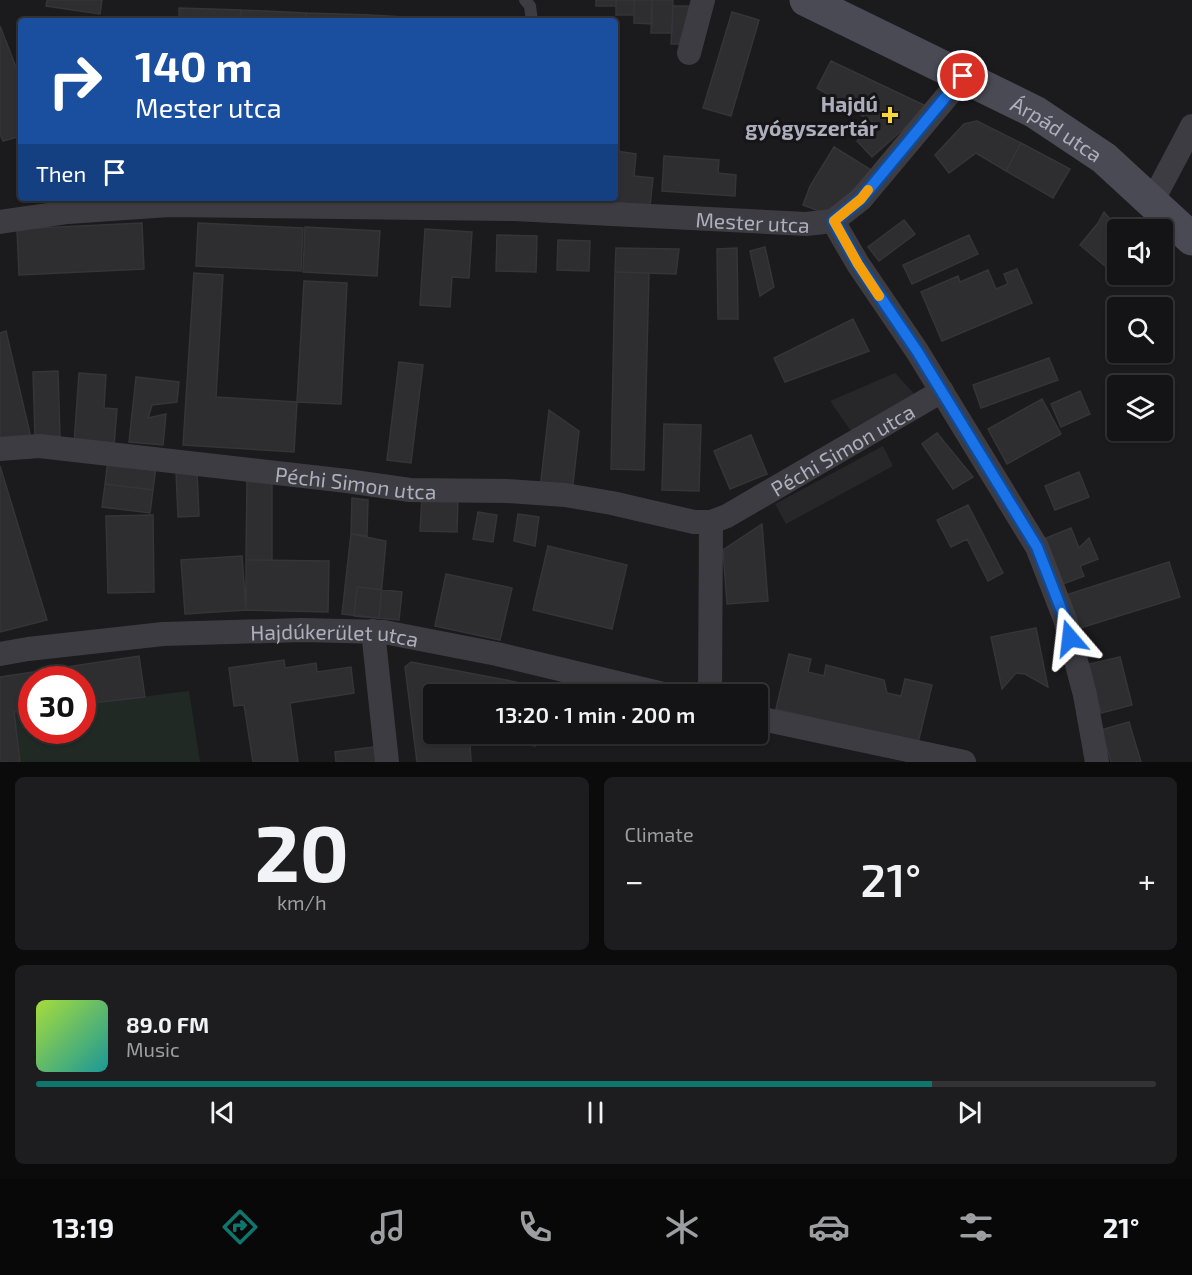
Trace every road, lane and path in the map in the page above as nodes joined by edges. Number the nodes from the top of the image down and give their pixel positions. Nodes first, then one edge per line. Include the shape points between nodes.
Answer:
1 (525, 0) edge
2 (703, 0) edge
3 (806, 0) edge
4 (532, 18) edge
5 (689, 53) dead end
6 (963, 76) junction
7 (1192, 126) edge
8 (1152, 202) junction
9 (116, 203) edge
10 (514, 203) edge
11 (834, 221) junction
12 (0, 222) edge
13 (1192, 239) edge
14 (942, 391) junction
15 (0, 449) edge
16 (711, 522) junction
17 (379, 631) junction
18 (0, 654) edge
19 (622, 684) edge
20 (710, 684) edge
21 (768, 720) edge
22 (387, 762) edge
23 (964, 762) edge
24 (1097, 762) edge

1 - 4 lane
2 - 5 street
3 - 6 street, Árpád utca
6 - 8 street, Árpád utca via 1045,118 1104,158
6 - 11 street, Mester utca via 861,199
7 - 8 street
8 - 13 street, Árpád utca
9 - 10 street, Mester utca
9 - 12 street, Mester utca
10 - 11 street, Mester utca via 806,225
11 - 14 street
14 - 16 street, Péchi Simon utca
14 - 24 street via 1037,547 1065,619
15 - 16 street, Péchi Simon utca via 39,446 410,490 507,490 565,495 694,522
16 - 20 street
17 - 18 street, Hajdúkerület utca via 163,634
17 - 19 street, Hajdúkerület utca
17 - 22 street
21 - 23 street

